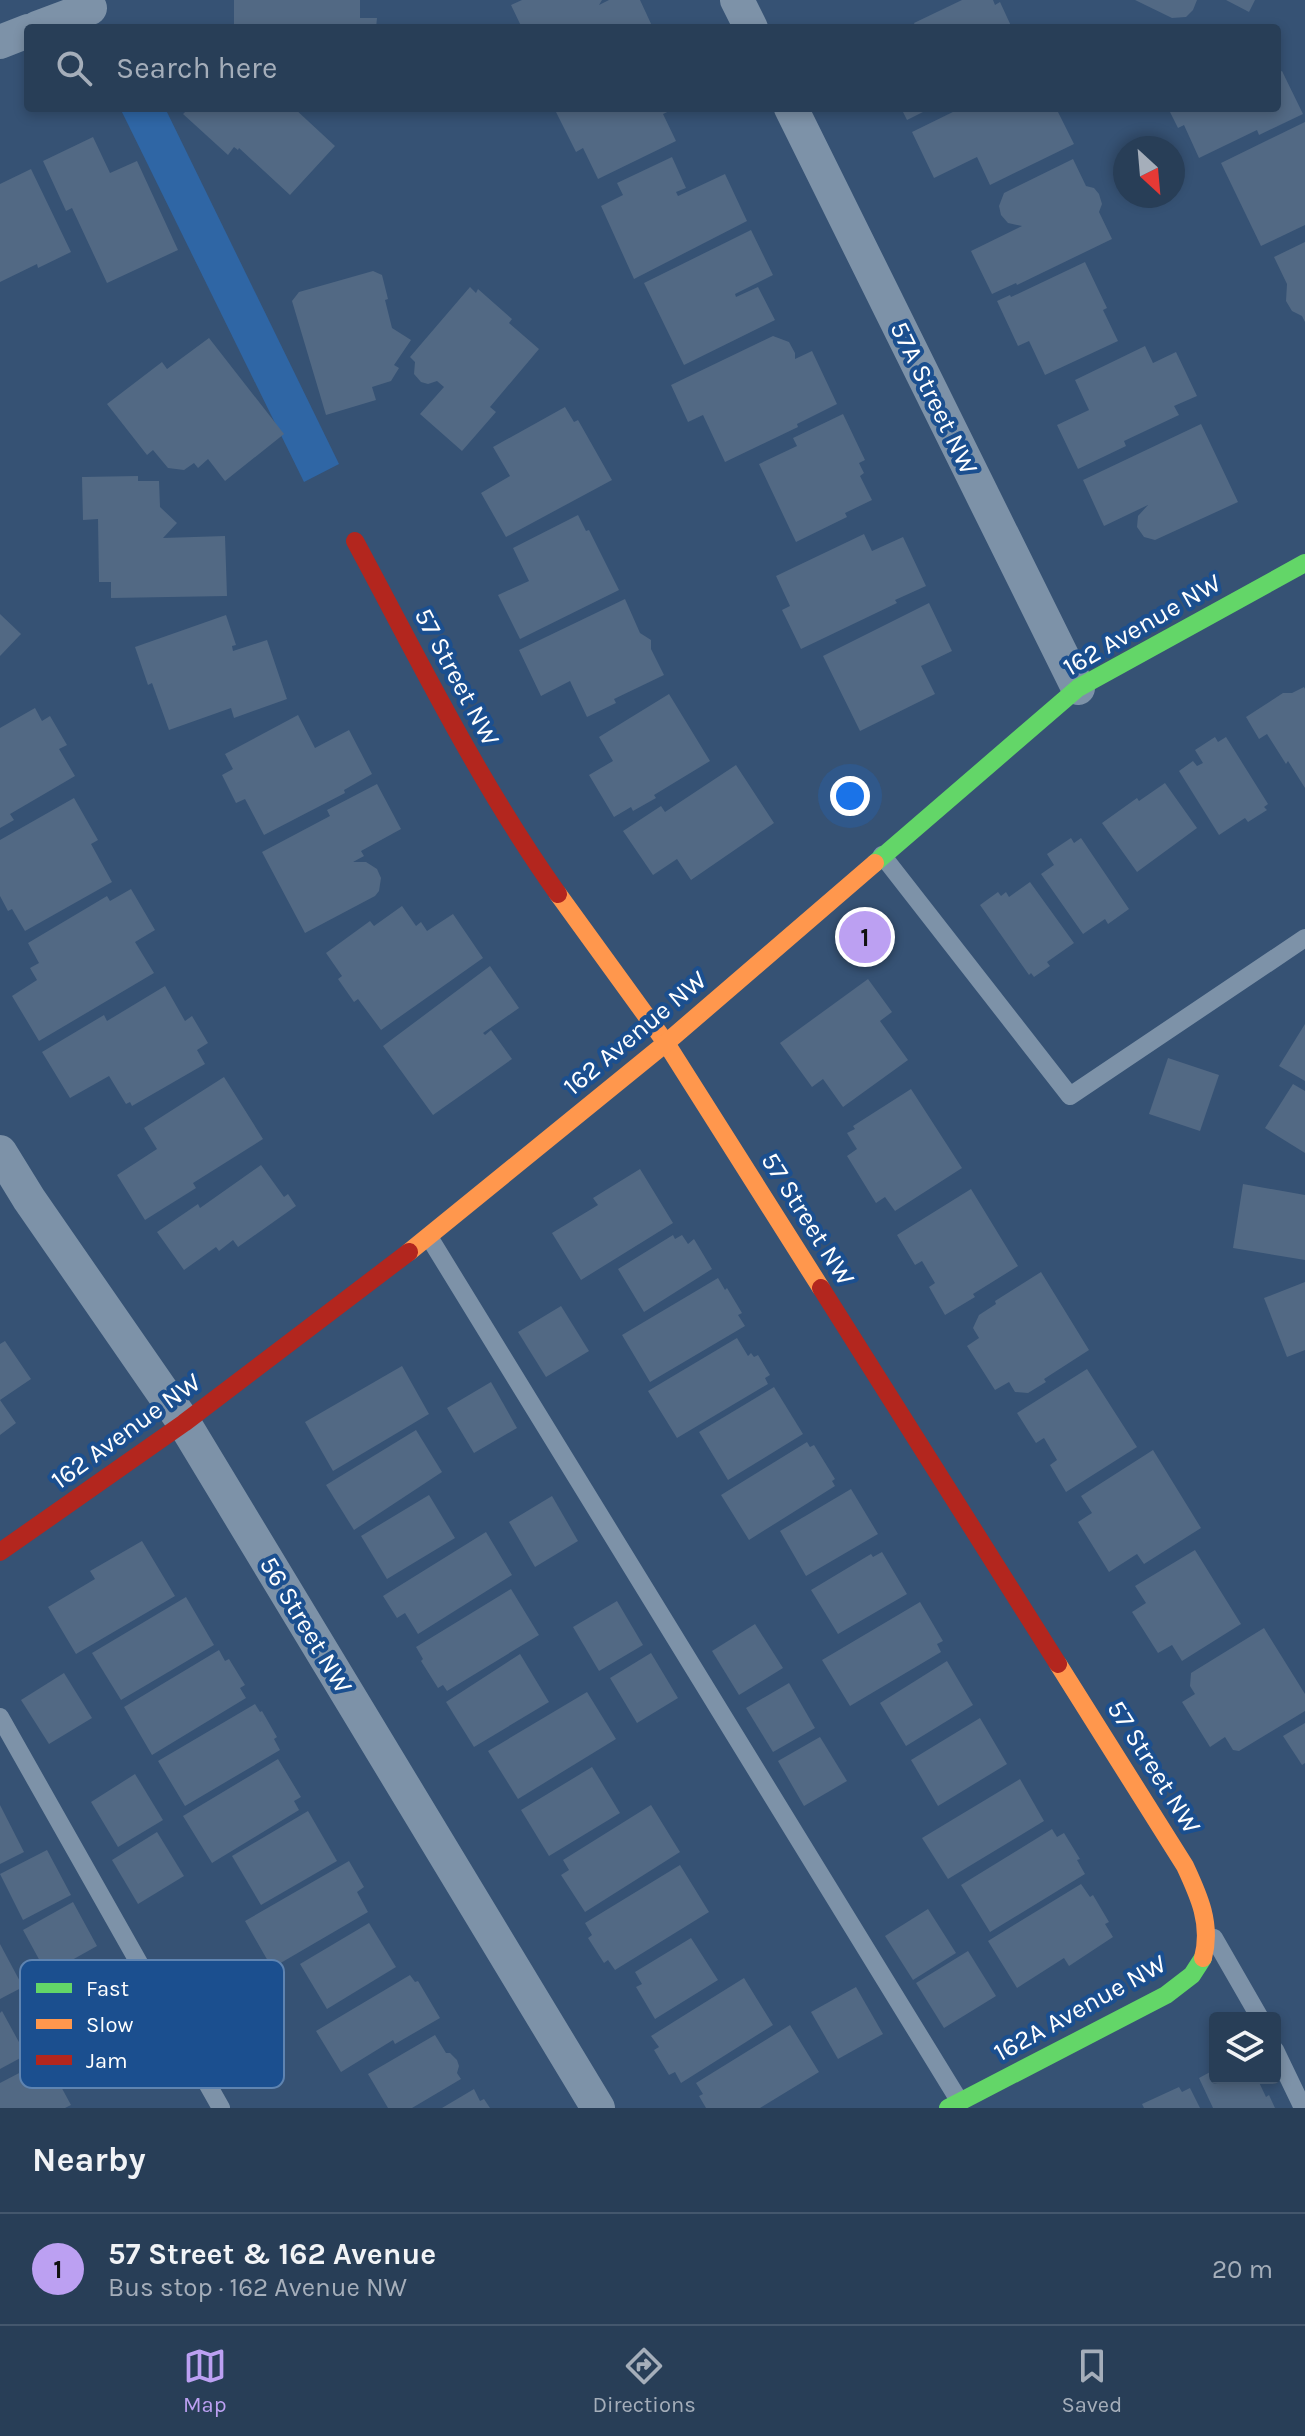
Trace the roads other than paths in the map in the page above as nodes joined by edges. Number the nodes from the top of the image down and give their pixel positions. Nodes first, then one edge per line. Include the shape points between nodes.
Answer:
1 (737, 0) edge
2 (90, 8) dead end
3 (48, 24) edge
4 (749, 24) edge
5 (24, 33) edge
6 (0, 42) edge
7 (793, 112) edge
8 (355, 541) dead end
9 (1305, 563) edge
10 (1078, 688) junction
11 (882, 855) junction
12 (1305, 938) edge
13 (666, 1043) junction
14 (0, 1152) edge
15 (429, 1237) junction
16 (184, 1423) junction
17 (0, 1552) edge
18 (0, 1717) edge
19 (1208, 1929) junction
20 (137, 1960) edge
21 (1256, 2012) edge
22 (1281, 2062) edge
23 (210, 2088) edge
24 (954, 2105) edge
25 (221, 2108) edge
26 (598, 2108) edge
27 (1303, 2108) edge

1 - 4 street
2 - 3 street
5 - 6 street
7 - 10 street, 57A Street NW
8 - 13 street, 57 Street NW via 515,832
9 - 10 street, 162 Avenue NW
10 - 11 street, 162 Avenue NW
11 - 12 lane via 1070,1096
11 - 13 street, 162 Avenue NW
13 - 15 street, 162 Avenue NW
13 - 19 street, 57 Street NW via 1185,1866
14 - 16 street, 56 Street NW
15 - 16 street, 162 Avenue NW
15 - 24 lane
16 - 17 street, 162 Avenue NW
16 - 26 street, 56 Street NW
18 - 20 lane
19 - 21 lane
19 - 24 street, 162A Avenue NW via 1205,1952 1194,1973 1166,1995
22 - 27 lane
23 - 25 lane

